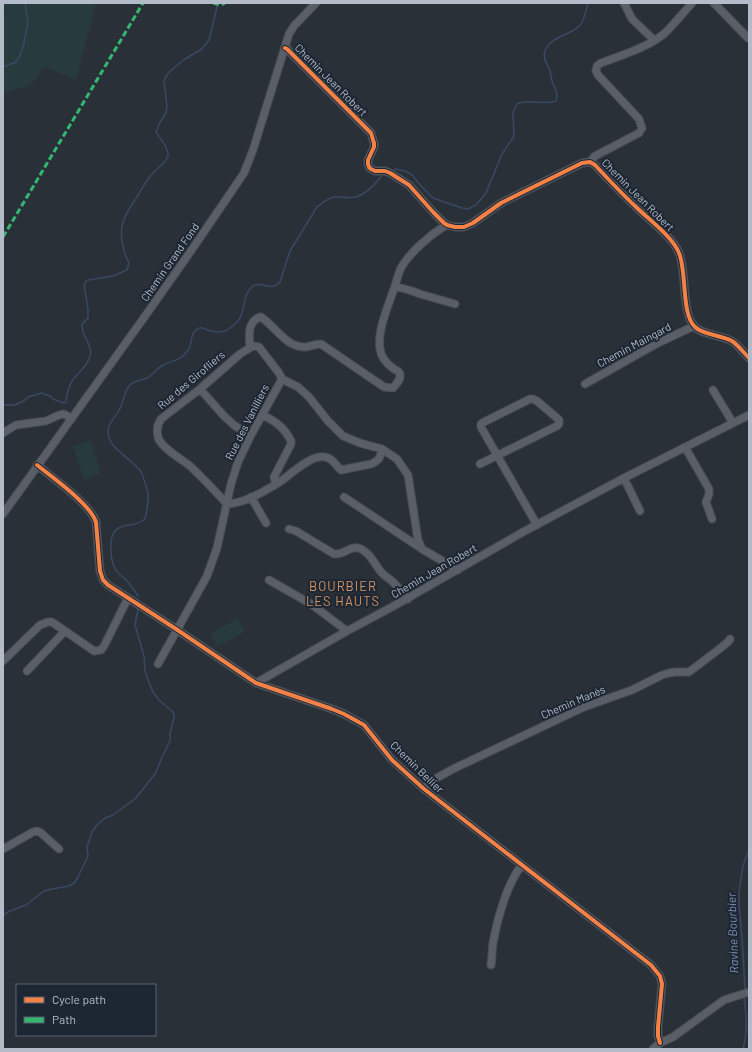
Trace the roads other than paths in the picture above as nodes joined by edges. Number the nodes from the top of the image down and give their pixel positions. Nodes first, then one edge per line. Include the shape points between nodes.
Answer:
1 (316, 3) edge
2 (624, 3) edge
3 (692, 3) edge
4 (714, 3) edge
5 (748, 38) dead end
6 (654, 40) junction
7 (285, 48) junction
8 (590, 162) junction
9 (447, 225) junction
10 (395, 286) junction
11 (455, 304) dead end
12 (694, 326) junction
13 (250, 347) junction
14 (749, 358) edge
15 (282, 379) junction
16 (585, 384) dead end
17 (200, 389) junction
18 (714, 390) dead end
19 (262, 415) junction
20 (749, 416) edge
21 (71, 419) junction
22 (734, 423) junction
23 (3, 433) edge
24 (251, 435) junction
25 (685, 447) junction
26 (382, 449) junction
27 (498, 456) junction
28 (480, 464) dead end
29 (37, 466) junction
30 (624, 478) junction
31 (276, 484) junction
32 (251, 497) junction
33 (344, 497) dead end
34 (227, 504) junction
35 (640, 511) dead end
36 (3, 514) edge
37 (712, 519) dead end
38 (266, 523) dead end
39 (537, 525) junction
40 (289, 529) dead end
41 (422, 548) junction
42 (458, 570) junction
43 (269, 580) dead end
44 (128, 598) junction
45 (408, 599) junction
46 (176, 629) junction
47 (65, 631) junction
48 (347, 631) junction
49 (730, 639) dead end
50 (3, 661) edge
51 (158, 664) dead end
52 (27, 671) dead end
53 (256, 683) junction
54 (424, 790) junction
55 (3, 849) edge
56 (59, 849) dead end
57 (522, 865) junction
58 (491, 965) dead end
59 (749, 992) edge
60 (660, 1044) junction
61 (653, 1049) edge

1 - 7 street, Chemin Grand Fond via 294,26
2 - 6 street via 632,19
3 - 6 street
4 - 5 street
6 - 8 street via 597,66 598,76 639,119 642,128 639,133 595,156
7 - 9 street, Chemin Jean Robert via 371,133 374,147 368,160 369,167 375,171 386,171 409,185
7 - 21 street, Chemin Grand Fond via 244,173
8 - 9 street, Chemin Jean Robert via 570,168 501,203 473,223 454,227
8 - 12 street, Chemin Jean Robert via 666,235 680,253 687,308
9 - 10 street via 423,242 408,258
10 - 11 street
10 - 13 street via 380,336 380,350 386,362 399,372 400,376 399,382 393,388 384,387 321,344 306,347 294,345 260,317 251,324
12 - 14 street via 733,342
12 - 16 street, Chemin Maingard
13 - 15 street via 259,347
13 - 17 street, Rue des Girofliers
15 - 19 street, Rue des Vanilliers
15 - 26 street, Rue des Vanilliers via 298,387 309,397 343,436
17 - 24 street via 235,426
17 - 34 street, Rue des Girofliers via 162,419 157,431 163,445
18 - 22 street
19 - 24 street, Rue des Vanilliers
19 - 31 street via 282,428 291,440 274,477
20 - 22 street, Chemin Jean Robert
21 - 23 street via 63,414 46,421 16,425
21 - 29 street, Chemin Grand Fond
22 - 25 street, Chemin Jean Robert
24 - 34 street, Rue des Vanilliers via 236,467
25 - 30 street, Chemin Jean Robert
25 - 37 street via 709,489 706,502
26 - 31 street via 380,458 375,462 341,470 329,458 312,459
26 - 41 street, Rue des Vanilliers via 397,458 408,475 418,540
27 - 27 street via 557,426 559,420 537,401 530,399 484,422 481,427
27 - 28 street
27 - 39 street
29 - 36 street, Chemin Grand Fond
29 - 44 street, Chemin Bellier via 82,502 94,516 103,580
30 - 35 street
30 - 39 street, Chemin Jean Robert
31 - 32 street
32 - 34 street
32 - 38 street
33 - 41 street
34 - 46 street, Rue des Vanilliers via 217,548 207,576
39 - 42 street, Chemin Jean Robert
40 - 45 street via 296,530 334,554 341,554 356,547 360,549
41 - 42 street
42 - 45 street, Chemin Jean Robert
43 - 48 street via 311,604
44 - 46 street, Chemin Bellier
44 - 47 street via 101,650 94,651
45 - 48 street, Chemin Jean Robert
46 - 51 street, Rue des Vanilliers
46 - 53 street, Chemin Bellier
47 - 50 street via 52,622 44,623
47 - 52 street
48 - 53 street, Chemin Jean Robert
49 - 54 street, Chemin Manès via 689,672 662,675 632,690 584,707 455,768 434,780
53 - 54 street, Chemin Bellier via 332,709 362,724 392,760
54 - 57 street, Chemin Bellier
55 - 56 street via 37,831
57 - 58 street via 510,884 500,916
57 - 60 street, Chemin Bellier via 656,970 662,984 658,1028
59 - 60 street via 724,1000
60 - 61 street

